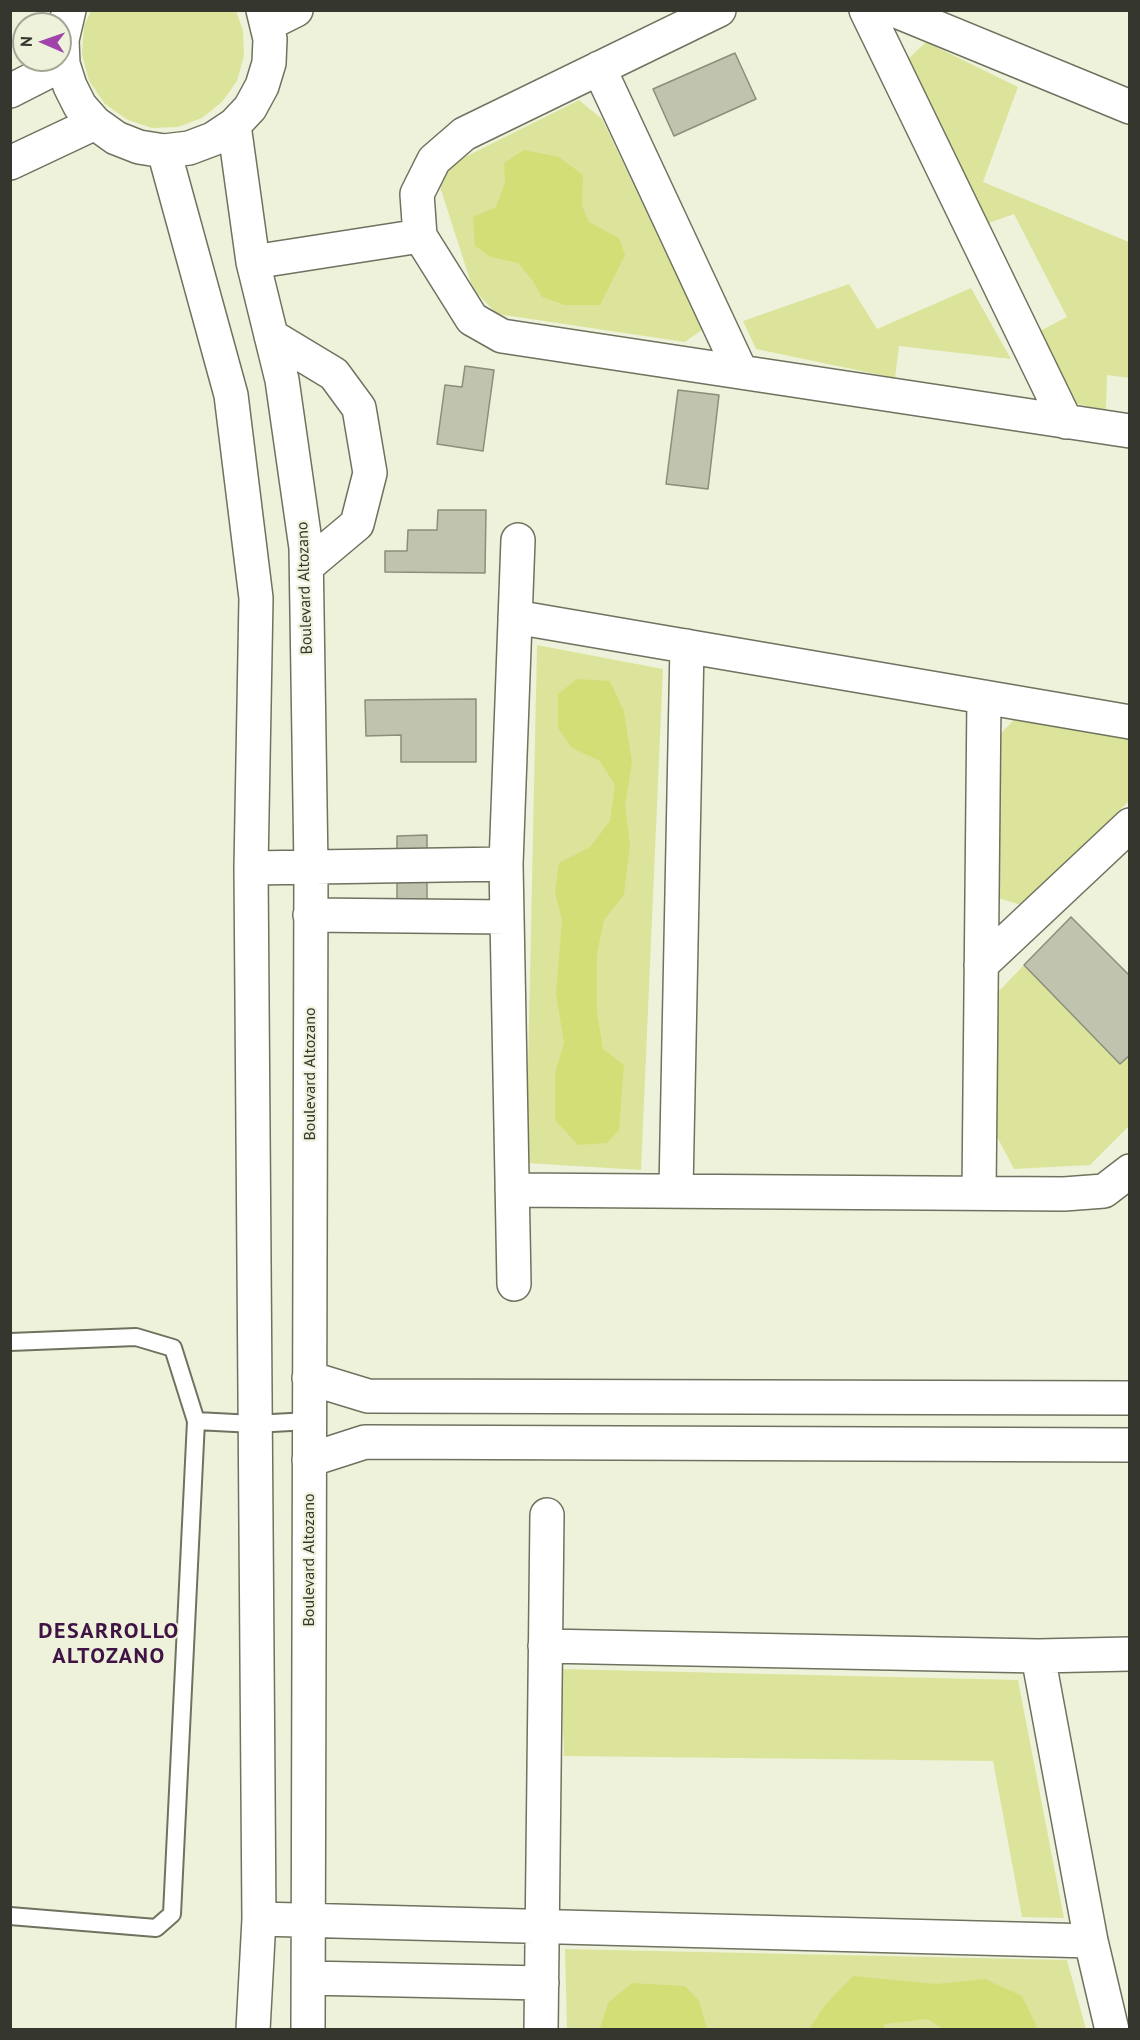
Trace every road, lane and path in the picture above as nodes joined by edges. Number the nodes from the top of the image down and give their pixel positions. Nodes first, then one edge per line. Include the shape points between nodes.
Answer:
1 (719, 10) edge
2 (866, 10) edge
3 (894, 10) edge
4 (276, 15) edge
5 (599, 68) junction
6 (48, 72) edge
7 (66, 72) edge
8 (10, 92) edge
9 (1130, 107) edge
10 (95, 123) junction
11 (234, 125) junction
12 (164, 151) junction
13 (10, 163) edge
14 (420, 236) junction
15 (253, 262) junction
16 (271, 336) junction
17 (740, 370) junction
18 (1066, 422) junction
19 (1130, 431) edge
20 (518, 540) dead end
21 (307, 566) junction
22 (515, 616) junction
23 (687, 646) junction
24 (984, 697) junction
25 (1130, 722) edge
26 (1130, 825) edge
27 (506, 864) junction
28 (251, 868) junction
29 (311, 868) junction
30 (310, 915) junction
31 (507, 917) junction
32 (981, 965) junction
33 (1130, 1171) edge
34 (676, 1189) junction
35 (512, 1190) junction
36 (979, 1192) junction
37 (514, 1284) dead end
38 (10, 1342) edge
39 (309, 1378) junction
40 (1130, 1398) edge
41 (196, 1421) junction
42 (309, 1421) junction
43 (254, 1424) junction
44 (1130, 1445) edge
45 (309, 1461) junction
46 (547, 1515) dead end
47 (545, 1646) junction
48 (1130, 1654) edge
49 (1038, 1656) junction
50 (10, 1916) edge
51 (259, 1919) junction
52 (308, 1922) junction
53 (542, 1927) junction
54 (1090, 1941) junction
55 (308, 1978) junction
56 (542, 1983) junction
57 (254, 2030) edge
58 (308, 2030) edge
59 (541, 2030) edge
60 (1112, 2030) edge

1 - 5 street
2 - 18 street
3 - 9 street
4 - 11 street via 262,86 250,108
5 - 14 street via 464,134 434,160 417,194
5 - 17 street
6 - 8 street
7 - 10 street via 80,106
10 - 12 street via 116,138
10 - 13 street
11 - 12 street via 189,148
11 - 15 street, Boulevard Altozano
12 - 28 street via 231,395 247,520 256,598
14 - 15 street
14 - 17 street via 472,319 502,336
15 - 16 street, Boulevard Altozano
16 - 21 street, Boulevard Altozano via 296,464
16 - 21 street via 334,374 359,408 370,473 357,524
17 - 18 street
18 - 19 street
20 - 22 street
21 - 29 street, Boulevard Altozano
22 - 23 street
22 - 27 street
23 - 24 street
23 - 34 street
24 - 25 street
24 - 32 street
26 - 32 street
27 - 29 street
27 - 31 street
28 - 29 street
28 - 43 street
29 - 30 street, Boulevard Altozano
30 - 31 street
30 - 39 street, Boulevard Altozano
31 - 35 street
32 - 36 street
33 - 36 street via 1104,1191
34 - 35 street
34 - 36 street
35 - 37 street
38 - 41 lane via 136,1337 173,1348
39 - 40 street via 368,1396
39 - 42 street, Boulevard Altozano
41 - 43 lane
41 - 50 lane via 172,1914 156,1928
42 - 43 lane
42 - 45 street, Boulevard Altozano
43 - 51 street
44 - 45 street via 365,1442
45 - 52 street, Boulevard Altozano
46 - 47 street
47 - 49 street
47 - 53 street
48 - 49 street
49 - 54 street
51 - 52 street
51 - 57 street
52 - 53 street
52 - 55 street, Boulevard Altozano
53 - 54 street
53 - 56 street
54 - 60 street
55 - 56 street
55 - 58 street, Boulevard Altozano
56 - 59 street

